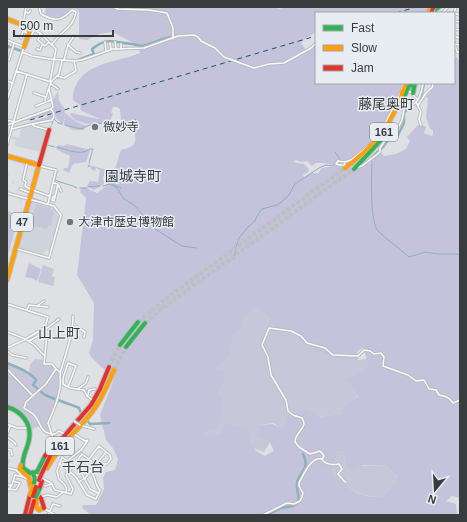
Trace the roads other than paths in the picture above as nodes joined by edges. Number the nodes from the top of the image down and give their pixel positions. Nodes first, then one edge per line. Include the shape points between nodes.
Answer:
1 (26, 7) edge
2 (40, 7) edge
3 (113, 7) edge
4 (439, 7) edge
5 (30, 11) dead end
6 (432, 11) edge
7 (25, 12) junction
8 (7, 19) edge
9 (23, 25) junction
10 (33, 29) junction
11 (41, 33) junction
12 (30, 35) junction
13 (74, 36) dead end
14 (21, 38) dead end
15 (173, 39) junction
16 (7, 40) edge
17 (49, 42) junction
18 (105, 42) dead end
19 (115, 42) dead end
20 (14, 43) junction
21 (110, 43) dead end
22 (121, 44) dead end
23 (315, 44) edge
24 (42, 45) junction
25 (52, 45) junction
26 (68, 45) junction
27 (126, 45) dead end
28 (24, 47) junction
29 (126, 48) junction
30 (37, 49) dead end
31 (111, 49) junction
32 (116, 49) junction
33 (121, 49) junction
34 (106, 51) junction
35 (22, 52) junction
36 (80, 53) dead end
37 (9, 60) dead end
38 (54, 60) junction
39 (63, 60) junction
40 (70, 61) junction
41 (74, 61) junction
42 (70, 65) dead end
43 (16, 70) junction
44 (28, 74) junction
45 (57, 76) junction
46 (7, 81) edge
47 (13, 83) junction
48 (51, 83) junction
49 (415, 84) edge
50 (423, 84) edge
51 (433, 84) edge
52 (405, 85) edge
53 (49, 89) junction
54 (58, 89) dead end
55 (411, 92) junction
56 (34, 94) dead end
57 (46, 97) junction
58 (7, 100) edge
59 (45, 100) dead end
60 (52, 100) junction
61 (418, 100) junction
62 (20, 101) junction
63 (24, 102) dead end
64 (416, 102) junction
65 (418, 105) junction
66 (36, 106) dead end
67 (399, 108) junction
68 (51, 109) junction
69 (7, 120) edge
70 (13, 123) junction
71 (32, 124) junction
72 (7, 125) edge
73 (421, 125) dead end
74 (12, 128) junction
75 (49, 130) joint
76 (7, 145) edge
77 (7, 156) edge
78 (27, 162) junction
79 (39, 165) junction
80 (345, 165) tunnel mouth
81 (356, 168) joint
82 (27, 179) dead end
83 (26, 182) junction
84 (52, 183) junction
85 (58, 184) junction
86 (14, 189) dead end
87 (20, 189) dead end
88 (61, 190) dead end
89 (33, 191) junction
90 (7, 192) edge
91 (13, 194) junction
92 (49, 196) junction
93 (54, 196) dead end
94 (29, 199) junction
95 (48, 204) junction
96 (15, 249) junction
97 (7, 280) edge
98 (44, 301) dead end
99 (7, 304) edge
100 (38, 306) junction
101 (48, 307) dead end
102 (27, 310) junction
103 (73, 316) dead end
104 (59, 318) dead end
105 (138, 322) tunnel mouth
106 (145, 323) tunnel mouth
107 (72, 328) junction
108 (46, 330) junction
109 (7, 332) edge
110 (84, 337) dead end
111 (26, 339) junction
112 (29, 341) junction
113 (120, 346) tunnel mouth
114 (126, 347) tunnel mouth
115 (7, 348) edge
116 (7, 351) edge
117 (44, 355) junction
118 (26, 358) dead end
119 (109, 367) tunnel mouth
120 (7, 369) edge
121 (56, 370) junction
122 (114, 370) tunnel mouth
123 (60, 372) junction
124 (62, 377) junction
125 (88, 377) dead end
126 (68, 387) junction
127 (95, 389) dead end
128 (78, 390) junction
129 (33, 396) junction
130 (87, 396) junction
131 (92, 400) dead end
132 (460, 400) edge
133 (7, 407) edge
134 (87, 414) junction
135 (82, 419) junction
136 (74, 421) dead end
137 (7, 424) edge
138 (10, 426) junction
139 (29, 428) junction
140 (70, 429) junction
141 (94, 430) dead end
142 (64, 433) dead end
143 (7, 434) edge
144 (52, 434) junction
145 (68, 436) dead end
146 (7, 437) edge
147 (16, 445) dead end
148 (7, 449) edge
149 (106, 452) junction
150 (12, 455) dead end
151 (45, 456) junction
152 (89, 459) junction
153 (322, 459) junction
154 (77, 460) junction
155 (67, 461) junction
156 (99, 461) junction
157 (59, 463) junction
158 (21, 465) junction
159 (73, 465) junction
160 (96, 465) junction
161 (7, 468) edge
162 (69, 471) junction
163 (91, 471) junction
164 (34, 473) junction
165 (42, 475) junction
166 (23, 477) junction
167 (85, 478) junction
168 (30, 480) junction
169 (13, 481) junction
170 (79, 482) junction
171 (346, 482) dead end
172 (52, 484) junction
173 (7, 485) edge
174 (12, 485) junction
175 (39, 485) junction
176 (9, 489) junction
177 (7, 492) edge
178 (62, 492) junction
179 (65, 493) junction
180 (98, 493) junction
181 (35, 497) junction
182 (60, 506) dead end
183 (44, 508) junction
184 (48, 514) edge
185 (25, 515) edge
186 (30, 515) edge
187 (55, 515) edge
188 (263, 515) edge

1 - 7 street
2 - 25 street via 42,14 54,20 72,10 76,12 72,25 59,35
3 - 15 street via 166,13 173,28
4 - 6 main road
5 - 7 street
7 - 9 street
8 - 9 main road
9 - 10 main road
10 - 11 street
10 - 12 main road
11 - 17 street
11 - 24 street via 38,40
12 - 14 street via 22,31
12 - 28 main road
13 - 26 street
15 - 23 street via 179,36 196,36 224,57 254,68 284,63
15 - 29 street via 144,48
16 - 20 street
17 - 24 street via 45,46
17 - 25 street
18 - 34 street
19 - 32 street
20 - 28 street
20 - 37 street
21 - 31 street
22 - 33 street
24 - 30 street via 40,50
25 - 38 street via 56,49
26 - 36 street
26 - 39 street
27 - 29 street
28 - 35 street
29 - 33 street
31 - 32 street
31 - 34 street
32 - 33 street
34 - 41 street
35 - 38 street
35 - 43 street
38 - 39 street
38 - 48 street
39 - 40 street
39 - 45 street
40 - 41 street
40 - 42 street
41 - 45 street via 76,71 64,78
43 - 44 street
43 - 47 street
44 - 48 street
44 - 62 street
45 - 48 street
46 - 47 street
47 - 58 street
48 - 53 street
48 - 54 street
49 - 55 main road
50 - 61 street
51 - 65 street
52 - 67 main road, 161
52 - 80 main road, 161 via 384,132 372,146
53 - 57 street
53 - 60 street
55 - 61 street
55 - 67 main road via 414,86 412,84
56 - 57 street
57 - 59 street
60 - 66 street
60 - 68 street
61 - 64 street
62 - 63 street
62 - 70 street
64 - 65 street
64 - 81 street via 404,108 399,126 388,136 378,155
65 - 73 street
67 - 81 main road, 161 via 380,142
68 - 70 street
68 - 71 street via 54,115 52,119
69 - 70 street
70 - 72 street
70 - 74 street
71 - 74 street
71 - 75 street
74 - 76 street
75 - 79 main road
77 - 78 main road
78 - 79 main road
78 - 83 street via 22,180
79 - 84 street via 56,170
79 - 89 main road, 47
82 - 83 street
83 - 89 street via 25,186
84 - 85 street
84 - 92 street
85 - 88 street
85 - 93 street
86 - 91 street
87 - 89 street
89 - 92 street
89 - 94 main road, 47
90 - 91 street
91 - 94 street
92 - 95 street
94 - 95 street
94 - 96 main road, 47
95 - 96 street via 56,207 61,218 50,257
96 - 97 main road, 47
98 - 100 street
99 - 102 street
100 - 101 street
100 - 102 street via 29,305
102 - 108 street via 48,317
103 - 107 street
104 - 108 street
105 - 113 main road
106 - 114 main road
107 - 110 street via 77,327 85,332
107 - 123 street
108 - 111 street via 42,329
108 - 112 street
108 - 117 street
109 - 111 street
111 - 112 street
111 - 115 street
112 - 117 street
116 - 118 street via 12,355
117 - 121 street via 44,364 52,364
119 - 134 main road, 161
120 - 129 street
121 - 123 street
121 - 129 street
122 - 134 main road, 161 via 101,397
123 - 124 street
124 - 126 street via 63,384
124 - 126 street via 68,363 76,366
124 - 144 street via 54,412 48,423
125 - 128 street
126 - 128 street
127 - 130 street via 89,389
128 - 130 street via 85,391
129 - 144 street via 24,408 35,416 43,431
130 - 131 street
132 - 153 street via 453,403 450,398 429,389 424,380 416,381 408,375 383,366 384,357 381,353 374,354 363,350 358,356 333,355 325,348 306,343 301,336 291,330 270,328 262,345 268,357 271,375 286,400 288,411 304,420 303,427 296,434 295,442 310,454 322,452
133 - 139 main road via 21,414
134 - 135 main road, 161
135 - 140 main road, 161
135 - 165 main road, 161 via 58,448
136 - 141 street, bridge via 80,426
137 - 138 street
138 - 139 street
138 - 143 street
139 - 158 main road via 29,440
140 - 151 main road via 57,440
140 - 165 main road, 161 via 52,452
142 - 144 street via 59,431
144 - 151 street via 53,438
145 - 155 street via 71,438 74,434 85,441 88,440 81,450
146 - 147 street
148 - 150 street via 11,450
149 - 152 street via 98,446
149 - 156 street
149 - 156 street via 111,459 107,464
151 - 164 main road
152 - 154 street via 82,454
152 - 160 street
153 - 171 street via 332,465 339,464 342,469 338,474
153 - 188 street via 314,460 299,483 303,493 300,501 294,504 287,503
154 - 159 street
154 - 163 street
155 - 157 street via 62,457
155 - 159 street
156 - 160 street
157 - 162 street
157 - 179 street via 58,479 66,488
158 - 164 main road via 24,471
158 - 168 main road via 20,469
159 - 162 street
159 - 167 street
160 - 163 street
161 - 166 street via 16,470
162 - 170 street
162 - 179 street via 66,477 73,491 70,494
163 - 167 street
163 - 180 street via 100,490
164 - 172 street
164 - 175 main road
165 - 175 main road, 161, bridge
166 - 168 street
166 - 169 street via 15,475
167 - 170 street
167 - 180 street via 90,489
168 - 181 main road
169 - 174 street
169 - 176 street via 20,483 16,490
170 - 180 street via 90,498 96,499
172 - 175 street
172 - 178 street via 54,489
173 - 174 street
174 - 176 street
175 - 181 main road, 161, bridge
176 - 177 street
178 - 179 street
178 - 181 street via 57,497
181 - 183 main road
181 - 183 main road via 36,507 39,510
181 - 185 main road, 161
181 - 186 main road, 161
182 - 184 street via 53,504
183 - 184 street
183 - 186 main road
184 - 187 street

